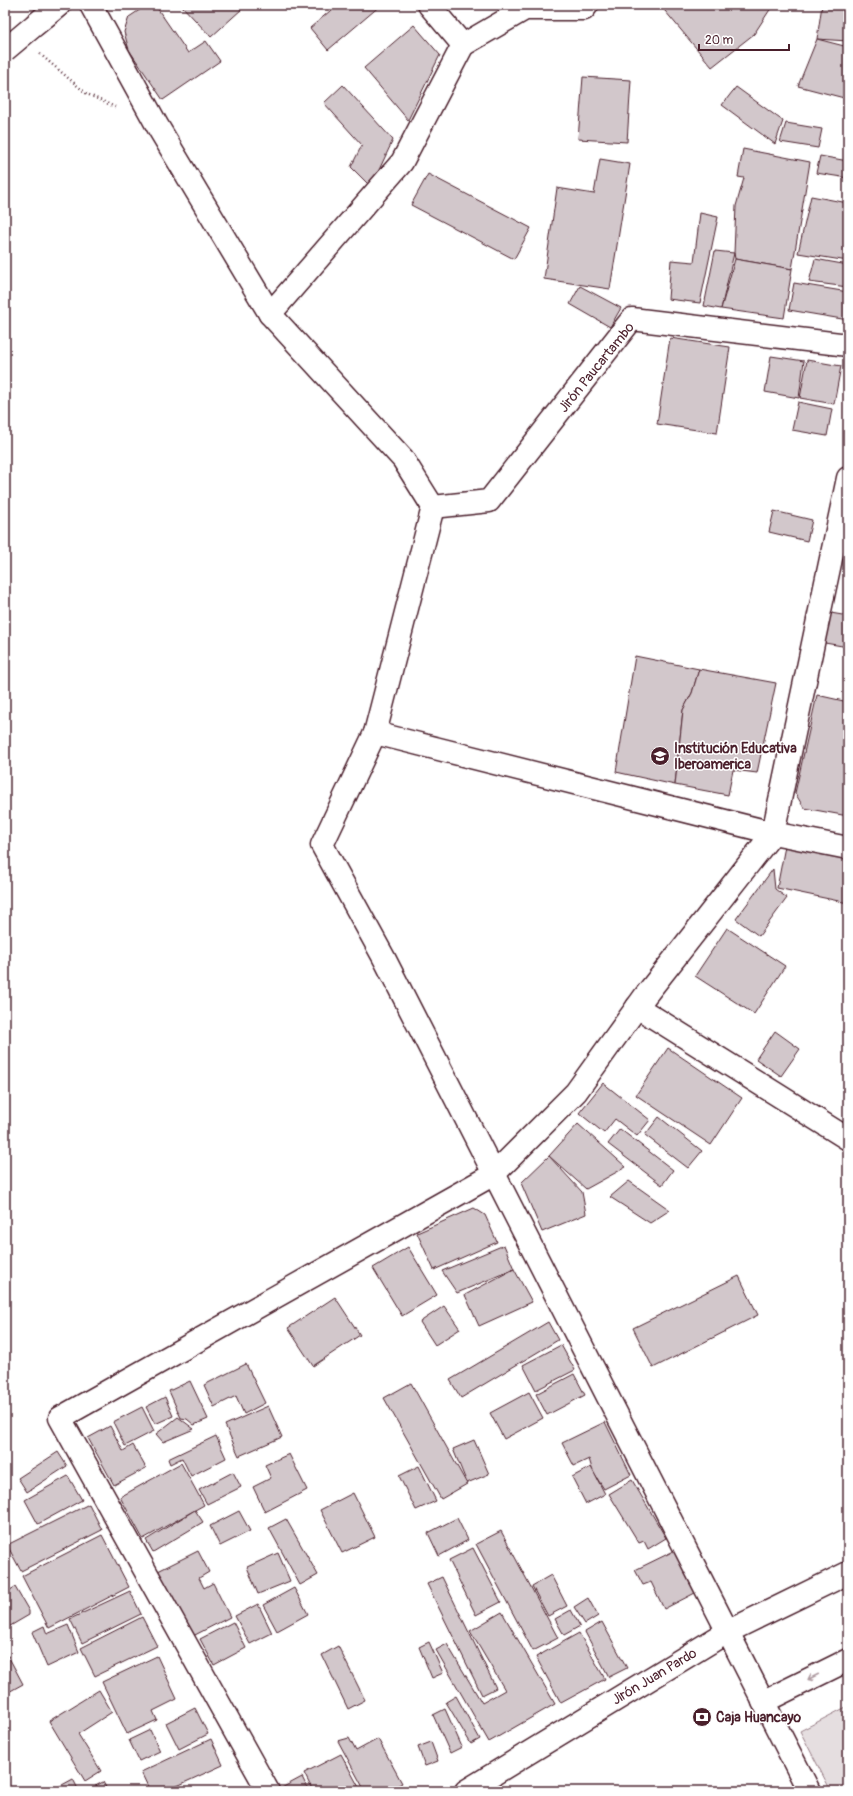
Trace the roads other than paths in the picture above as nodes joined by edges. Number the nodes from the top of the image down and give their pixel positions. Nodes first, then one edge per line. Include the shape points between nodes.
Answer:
1 (59, 5) edge
2 (94, 5) edge
3 (429, 5) edge
4 (588, 5) edge
5 (463, 45) junction
6 (5, 50) edge
7 (270, 314) junction
8 (848, 345) edge
9 (848, 478) edge
10 (433, 507) junction
11 (375, 733) junction
12 (773, 832) junction
13 (848, 848) edge
14 (637, 1007) junction
15 (848, 1140) edge
16 (494, 1174) junction
17 (848, 1573) edge
18 (727, 1632) junction
19 (848, 1660) edge
20 (763, 1702) junction
21 (268, 1791) edge
22 (466, 1791) edge
23 (809, 1791) edge

1 - 6 main road, bridge
2 - 7 main road via 92,7 158,127
3 - 5 main road
4 - 5 main road via 584,8 526,9
5 - 7 main road via 402,162
7 - 10 main road via 403,459
8 - 10 main road, Jirón Paucartambo via 632,319 489,501
9 - 12 main road
10 - 11 main road
11 - 12 main road
11 - 16 main road via 322,845 384,958
12 - 13 main road
12 - 14 main road
14 - 15 main road
14 - 16 main road via 576,1092
16 - 18 main road
16 - 21 main road via 60,1418
17 - 18 main road, Jirón Juan Pardo
18 - 20 main road
18 - 22 main road, Jirón Juan Pardo
19 -> 20 main road
20 - 23 main road

